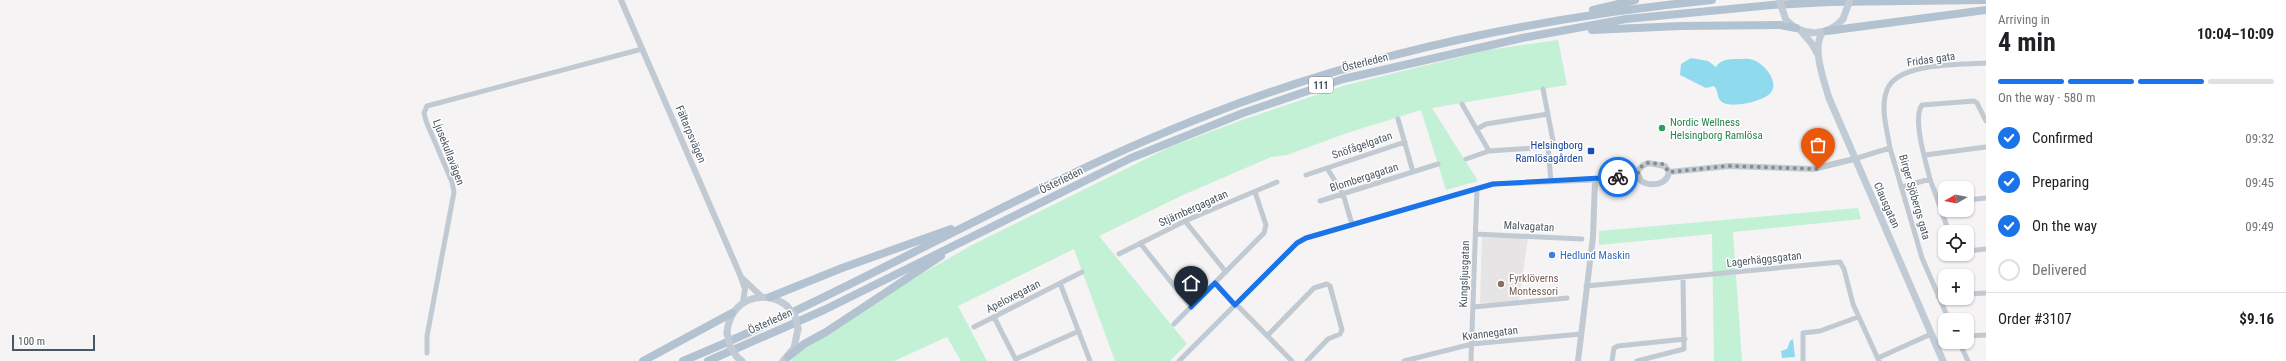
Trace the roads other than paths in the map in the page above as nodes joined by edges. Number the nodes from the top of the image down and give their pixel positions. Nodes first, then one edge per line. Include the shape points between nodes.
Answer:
1 (621, 0) edge
2 (1635, 0) edge
3 (1712, 0) edge
4 (1779, 0) edge
5 (1850, 0) edge
6 (1986, 0) edge
7 (1986, 10) edge
8 (1553, 20) junction
9 (1798, 29) junction
10 (1825, 31) junction
11 (1561, 32) junction
12 (642, 49) junction
13 (1818, 56) junction
14 (1986, 63) edge
15 (1543, 89) dead end
16 (1462, 104) dead end
17 (1548, 114) junction
18 (1398, 119) dead end
19 (1986, 121) edge
20 (1477, 129) junction
21 (1405, 142) junction
22 (1578, 144) dead end
23 (1551, 146) junction
24 (1986, 147) edge
25 (1890, 148) junction
26 (1490, 151) junction
27 (1925, 155) junction
28 (1466, 159) dead end
29 (1854, 159) junction
30 (1438, 164) dead end
31 (1327, 168) junction
32 (1413, 172) junction
33 (1669, 172) junction
34 (1637, 175) junction
35 (1306, 176) dead end
36 (1930, 179) junction
37 (1595, 180) junction
38 (1277, 182) dead end
39 (1551, 182) junction
40 (1902, 187) junction
41 (1477, 188) junction
42 (1255, 192) junction
43 (1938, 193) edge
44 (1343, 194) junction
45 (1986, 198) edge
46 (1974, 199) edge
47 (1320, 201) dead end
48 (985, 216) junction
49 (1185, 221) junction
50 (1352, 224) junction
51 (1475, 234) junction
52 (974, 235) junction
53 (1582, 239) dead end
54 (1140, 243) junction
55 (1986, 249) edge
56 (1974, 250) edge
57 (1119, 254) dead end
58 (1082, 272) dead end
59 (1226, 272) junction
60 (741, 277) junction
61 (1682, 277) junction
62 (1060, 283) junction
63 (1215, 283) junction
64 (1586, 286) junction
65 (1986, 293) edge
66 (1974, 294) edge
67 (761, 296) junction
68 (770, 297) junction
69 (1938, 297) edge
70 (1567, 298) dead end
71 (743, 302) junction
72 (1235, 305) junction
73 (1191, 307) junction
74 (1473, 307) junction
75 (732, 313) junction
76 (994, 317) junction
77 (1858, 317) junction
78 (1174, 324) dead end
79 (974, 327) dead end
80 (1079, 332) junction
81 (1581, 334) junction
82 (1931, 334) junction
83 (1986, 335) edge
84 (1267, 336) junction
85 (1974, 336) edge
86 (1685, 340) junction
87 (1472, 344) junction
88 (1962, 349) edge
89 (427, 353) dead end
90 (740, 359) edge
91 (785, 360) edge
92 (1016, 360) edge
93 (1879, 360) edge
94 (643, 361) edge
95 (682, 361) edge
96 (708, 361) edge
97 (1090, 361) edge
98 (1179, 361) edge
99 (1292, 361) edge
100 (1307, 361) edge
101 (1404, 361) edge
102 (1471, 361) edge
103 (1578, 361) edge
104 (1612, 361) edge
105 (1637, 361) edge
106 (1803, 361) edge
107 (1943, 361) edge
108 (1968, 361) edge

1 - 12 street, Fältarpsvägen
2 - 8 main road
3 - 8 main road, Österleden / 111
4 - 9 main road, Clausgatan, bridge via 1786,20
5 - 10 main road, bridge via 1843,19
6 - 11 main road, Österleden / 111 via 1772,5 1626,19
7 - 10 main road
8 - 48 main road, Österleden / 111 via 1436,44 1241,102 1107,158
9 - 10 main road via 1814,33
9 - 11 main road via 1780,25 1680,26
9 - 13 main road, Clausgatan via 1812,44
10 - 13 main road, Clausgatan via 1818,41
11 - 52 main road, Österleden / 111 via 1398,65 1299,92 1131,158
12 - 60 street, Fältarpsvägen
12 - 89 street, Ljusekullavägen via 427,106 424,112 426,121 454,189 427,336
13 - 29 main road, Clausgatan via 1828,98
14 - 25 street, Fridas gata via 1911,70 1894,78 1884,100
15 - 17 street
16 - 20 street
17 - 20 street via 1486,124
17 - 23 street
18 - 21 street, Blombergagatan
19 - 27 street via 1974,101 1924,103 1918,113
20 - 26 street
21 - 31 street, Snöfågelgatan
21 - 32 street, Blombergagatan
22 - 23 street
23 - 26 street
23 - 39 street
24 - 27 street
25 - 29 street
25 - 40 street, Birger Sjöbergs gata
26 - 28 street
27 - 36 street
29 - 33 street via 1813,170 1740,166
29 - 82 main road, Clausgatan
30 - 32 street, Blombergagatan
31 - 35 street, Snöfågelgatan
31 - 44 street, Snöfågelgatan
32 - 44 street, Blombergagatan
33 - 34 street via 1665,180 1650,184 1641,181
33 - 34 street via 1663,164 1648,163 1640,168
34 - 37 street
36 - 40 street
36 - 43 street
37 - 39 street
37 - 64 street via 1594,220
38 - 42 street, Stjärnbergagatan
39 - 41 street via 1493,184
40 - 69 street, Birger Sjöbergs gata via 1922,258
41 - 50 street
41 - 51 street, Kungsljusgatan
42 - 49 street, Stjärnbergagatan
42 - 59 street via 1266,225 1264,233
44 - 47 street, Blombergagatan
44 - 50 street, Snöfågelgatan
45 - 46 street
48 - 68 main road
48 - 95 main road, Österleden / 111 via 818,301
49 - 54 street, Stjärnbergagatan
49 - 59 street
50 - 72 street via 1297,243
51 - 53 street, Malvagatan
51 - 74 street, Kungsljusgatan
52 - 91 main road via 804,344
52 - 96 main road, Österleden / 111 via 824,310
54 - 57 street, Stjärnbergagatan
54 - 73 street
55 - 56 street
58 - 62 street, Apeloxegatan
59 - 63 street
60 - 67 street, Fältarpsvägen
60 - 71 street, Fältarpsvägen via 745,289
61 - 64 street, Lagerhäggsgatan
61 - 77 street, Lagerhäggsgatan via 1840,262
61 - 86 street
62 - 76 street, Apeloxegatan
62 - 80 street
63 - 72 street
63 - 73 street
64 - 81 street
65 - 66 street
67 - 68 main road
67 - 71 main road
68 - 91 main road, bridge via 787,306 795,316 798,329 794,348
70 - 74 street
71 - 75 main road
72 - 84 street
72 - 98 street
73 - 78 street
74 - 87 street, Kungsljusgatan
75 - 90 main road, bridge via 727,333 730,346
75 - 94 main road
76 - 79 street, Apeloxegatan
76 - 92 street
77 - 93 street, Lagerhäggsgatan
77 - 106 street via 1820,331 1803,334
80 - 92 street
80 - 97 street
81 - 87 street, Kvannegatan
81 - 103 street
82 - 93 street
82 - 107 main road, Clausgatan
83 - 85 street
84 - 99 street
84 - 100 street via 1314,288 1327,284 1330,286 1342,330
86 - 104 street via 1618,346 1614,348
86 - 105 street via 1685,347 1681,350
87 - 101 street, Kvannegatan
87 - 102 street, Kungsljusgatan
88 - 108 street

